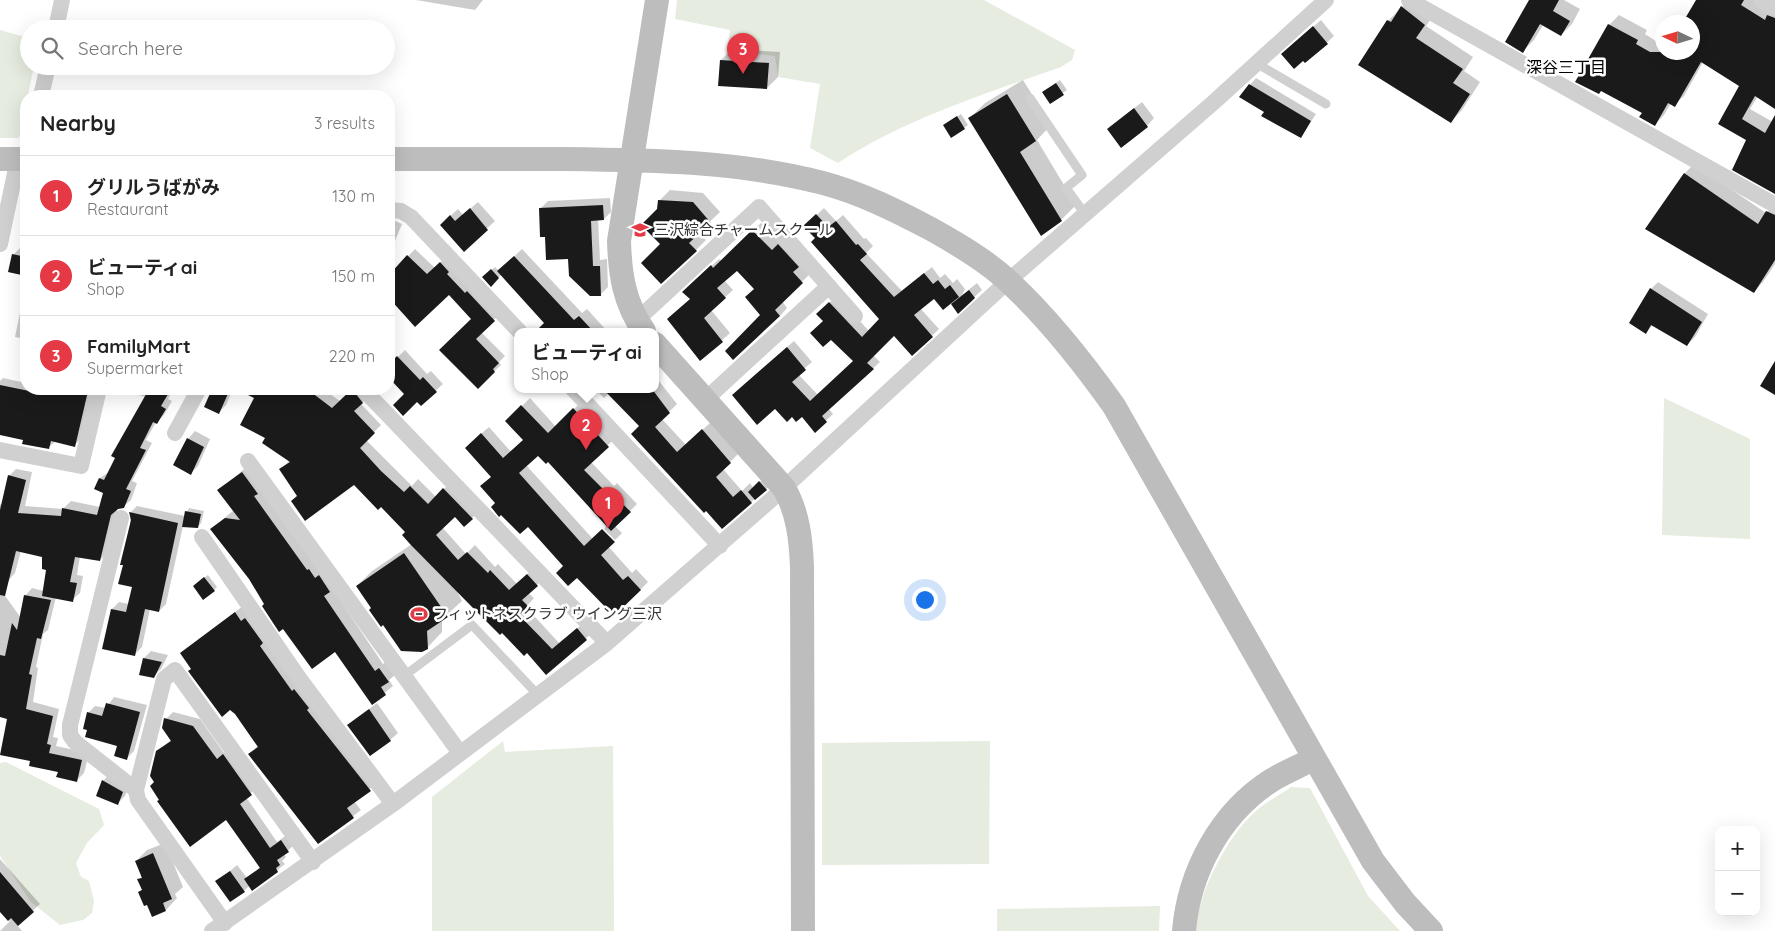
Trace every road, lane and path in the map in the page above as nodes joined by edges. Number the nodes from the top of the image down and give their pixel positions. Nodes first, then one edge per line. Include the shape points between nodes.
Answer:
1 (62, 0) edge
2 (657, 0) edge
3 (1326, 0) edge
4 (1409, 0) edge
5 (1761, 0) edge
6 (1775, 8) edge
7 (58, 20) edge
8 (1256, 63) junction
9 (46, 75) edge
10 (42, 90) edge
11 (1030, 98) dead end
12 (1326, 104) dead end
13 (15, 159) edge
14 (395, 159) edge
15 (632, 160) junction
16 (1775, 205) edge
17 (395, 210) edge
18 (1085, 214) junction
19 (0, 244) edge
20 (1008, 280) junction
21 (829, 286) junction
22 (855, 316) dead end
23 (640, 326) edge
24 (516, 328) edge
25 (659, 348) edge
26 (577, 393) edge
27 (98, 395) edge
28 (196, 395) edge
29 (369, 395) edge
30 (706, 399) junction
31 (175, 433) dead end
32 (0, 450) edge
33 (248, 461) dead end
34 (784, 488) junction
35 (121, 518) dead end
36 (202, 537) dead end
37 (720, 546) junction
38 (607, 643) junction
39 (404, 676) junction
40 (538, 695) junction
41 (460, 753) junction
42 (1313, 759) junction
43 (136, 790) junction
44 (393, 804) junction
45 (313, 862) junction
46 (217, 929) edge
47 (803, 931) edge
48 (1184, 931) edge
49 (1431, 931) edge

1 - 7 street
2 - 15 street
3 - 8 street
4 - 16 street
5 - 6 street
8 - 12 lane
8 - 18 street
9 - 10 street
11 - 18 lane via 1082,175 1066,188
13 - 19 street
14 - 15 street
15 - 20 street via 739,166 825,183 905,215 954,242
15 - 23 street via 619,241 620,264 628,303
17 - 24 street via 411,217
18 - 20 street
20 - 34 street
20 - 42 street via 1081,359 1114,406
21 - 22 street
21 - 23 street via 759,207
21 - 30 street
25 - 30 street
26 - 37 street
27 - 32 street via 81,466
28 - 31 street
29 - 38 street
30 - 34 street
33 - 39 street
34 - 37 street
34 - 47 street via 792,501 801,542
35 - 43 street via 70,735
36 - 44 street
37 - 38 street
38 - 40 street
39 - 40 lane via 472,624
39 - 41 street
40 - 41 street
41 - 44 street
42 - 48 street via 1271,781 1225,823 1195,874 1186,904
42 - 49 street via 1373,861
43 - 45 street via 164,679 175,670
43 - 46 street via 138,800
44 - 45 street
45 - 46 street

